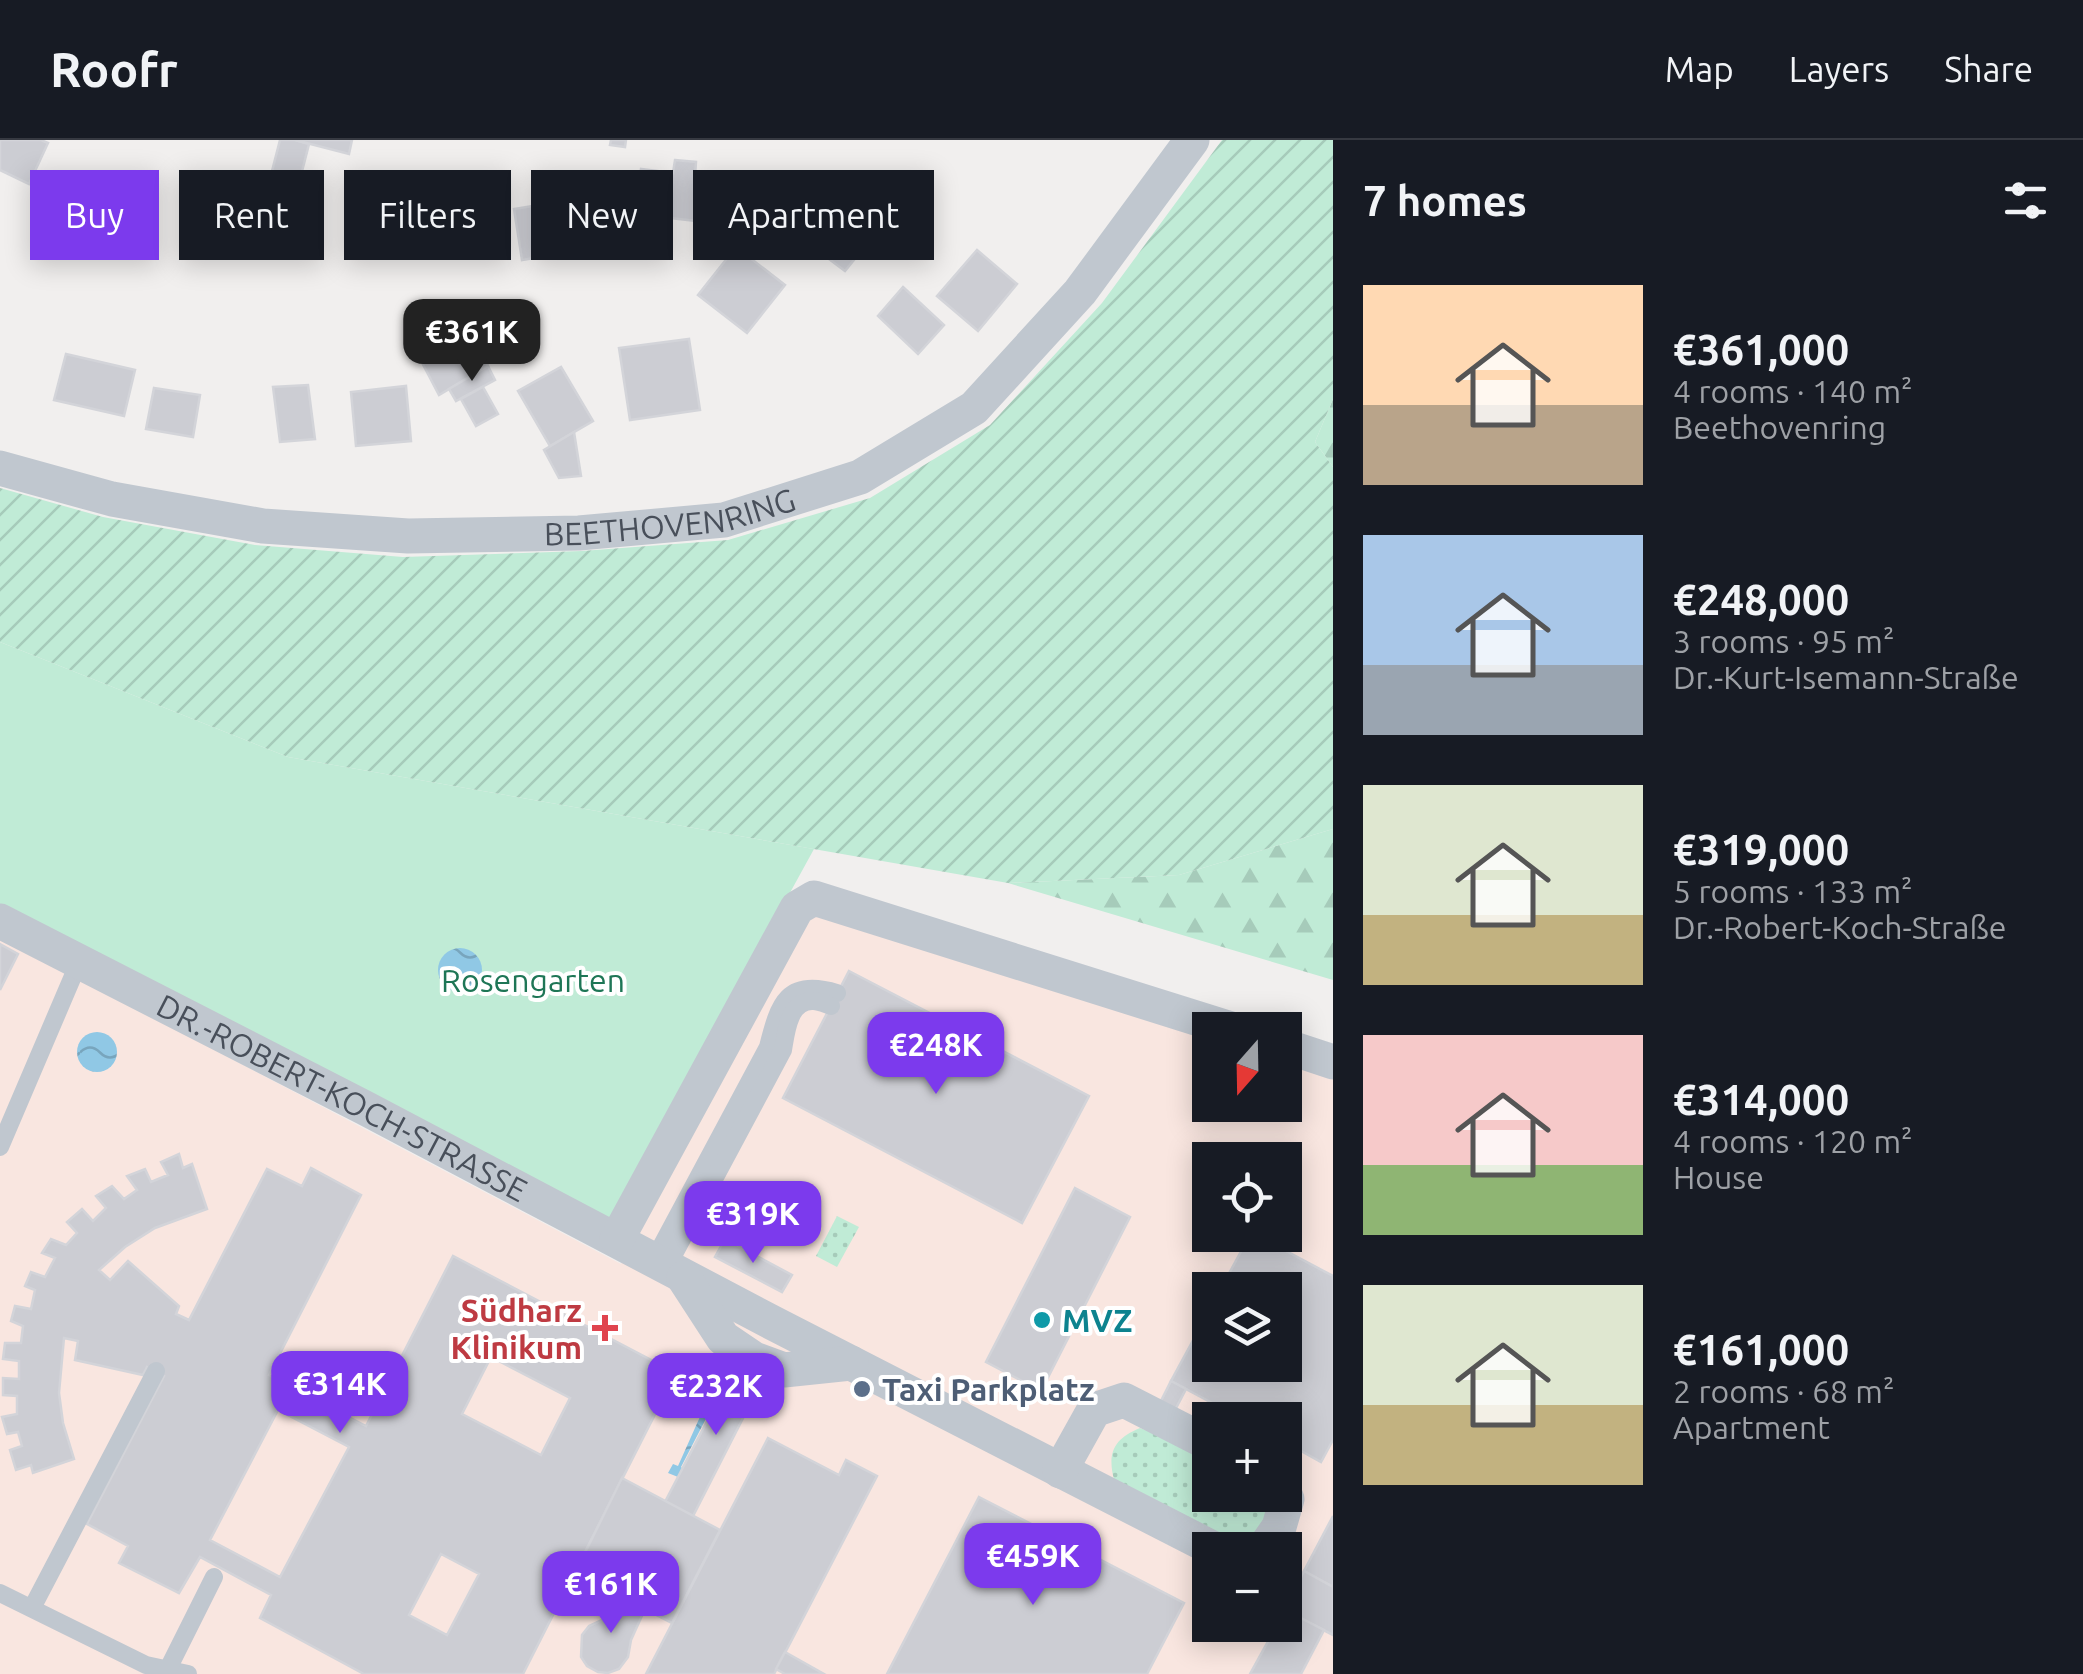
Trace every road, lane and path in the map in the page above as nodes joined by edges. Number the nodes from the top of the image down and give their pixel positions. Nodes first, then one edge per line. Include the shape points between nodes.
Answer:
1 (1192, 140) edge
2 (0, 468) edge
3 (0, 921) edge
4 (78, 962) junction
5 (834, 1000) dead end
6 (1192, 1017) edge
7 (1302, 1052) edge
8 (1333, 1062) edge
9 (0, 1147) edge
10 (617, 1239) junction
11 (668, 1268) junction
12 (156, 1371) dead end
13 (1192, 1435) edge
14 (1060, 1471) junction
15 (1192, 1538) edge
16 (214, 1576) dead end
17 (0, 1593) edge
18 (32, 1608) junction
19 (168, 1669) junction
20 (188, 1674) edge

1 - 2 street, BEETHOVENRING via 1080,292 974,408 860,477 724,520 580,533 408,536 262,526 112,499
3 - 4 street, DR.-ROBERT-KOCH-STRASSE
4 - 9 lane
4 - 10 street, DR.-ROBERT-KOCH-STRASSE
5 - 11 lane via 800,1004 788,1021 783,1050 725,1142
6 - 10 street via 814,898 797,908
7 - 8 street
10 - 11 street, DR.-ROBERT-KOCH-STRASSE
11 - 14 street, DR.-ROBERT-KOCH-STRASSE
12 - 18 lane
13 - 14 street via 1124,1400 1094,1410
14 - 15 street, DR.-ROBERT-KOCH-STRASSE
16 - 19 lane
17 - 18 lane
18 - 19 lane via 146,1665
19 - 20 lane

